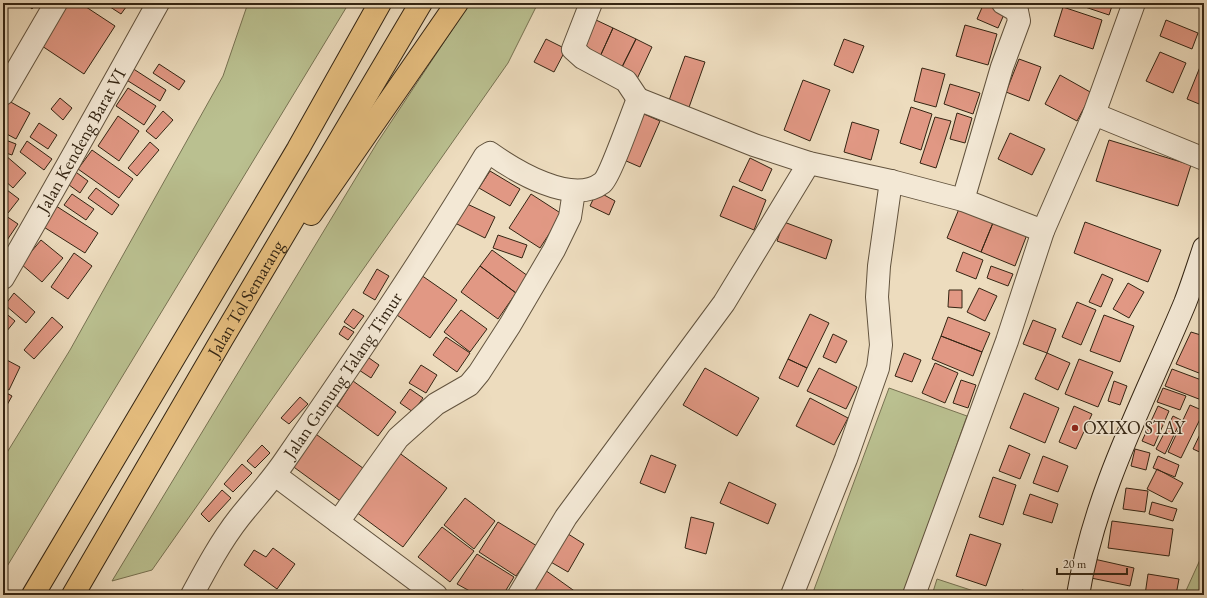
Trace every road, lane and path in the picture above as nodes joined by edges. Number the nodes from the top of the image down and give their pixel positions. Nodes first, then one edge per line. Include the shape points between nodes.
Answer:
1 (56, 3) edge
2 (158, 3) edge
3 (380, 3) edge
4 (421, 3) edge
5 (457, 3) edge
6 (591, 3) edge
7 (1003, 3) edge
8 (1134, 3) edge
9 (3, 94) edge
10 (638, 99) junction
11 (1094, 114) junction
12 (1204, 159) edge
13 (809, 163) junction
14 (890, 181) junction
15 (574, 191) junction
16 (963, 200) junction
17 (1043, 231) junction
18 (1204, 248) edge
19 (3, 278) edge
20 (222, 339) junction
21 (275, 475) junction
22 (338, 522) junction
23 (33, 595) edge
24 (73, 595) edge
25 (192, 595) edge
26 (436, 595) edge
27 (519, 595) edge
28 (792, 595) edge
29 (914, 595) edge
30 (1078, 595) edge

1 - 9 street
2 - 19 street, Jalan Kendeng Barat VI
3 - 23 highway, Jalan Tol Semarang via 298,149
4 - 20 highway, Jalan Tol Semarang
5 - 20 highway
6 - 10 street via 573,49 583,58 626,81
7 - 16 street via 1017,11 1019,21 1002,67
8 - 11 street
10 - 13 street via 754,145
10 - 15 street via 612,165 602,183
11 - 12 street
11 - 17 street
13 - 14 street
13 - 27 street via 724,303 566,517
14 - 16 street
14 - 28 street via 878,266 877,297 881,345 878,368 846,459
15 - 21 street, Jalan Gunung Talang Timur via 535,180 490,152
15 - 22 street via 570,217 554,250 479,372 469,386 436,404 398,438
16 - 17 street
17 - 29 street via 1007,341
18 - 30 street via 1185,302 1112,470 1091,537
20 - 24 highway, Jalan Tol Semarang
21 - 22 street
21 - 25 street, Jalan Gunung Talang Timur via 238,519
22 - 26 street

